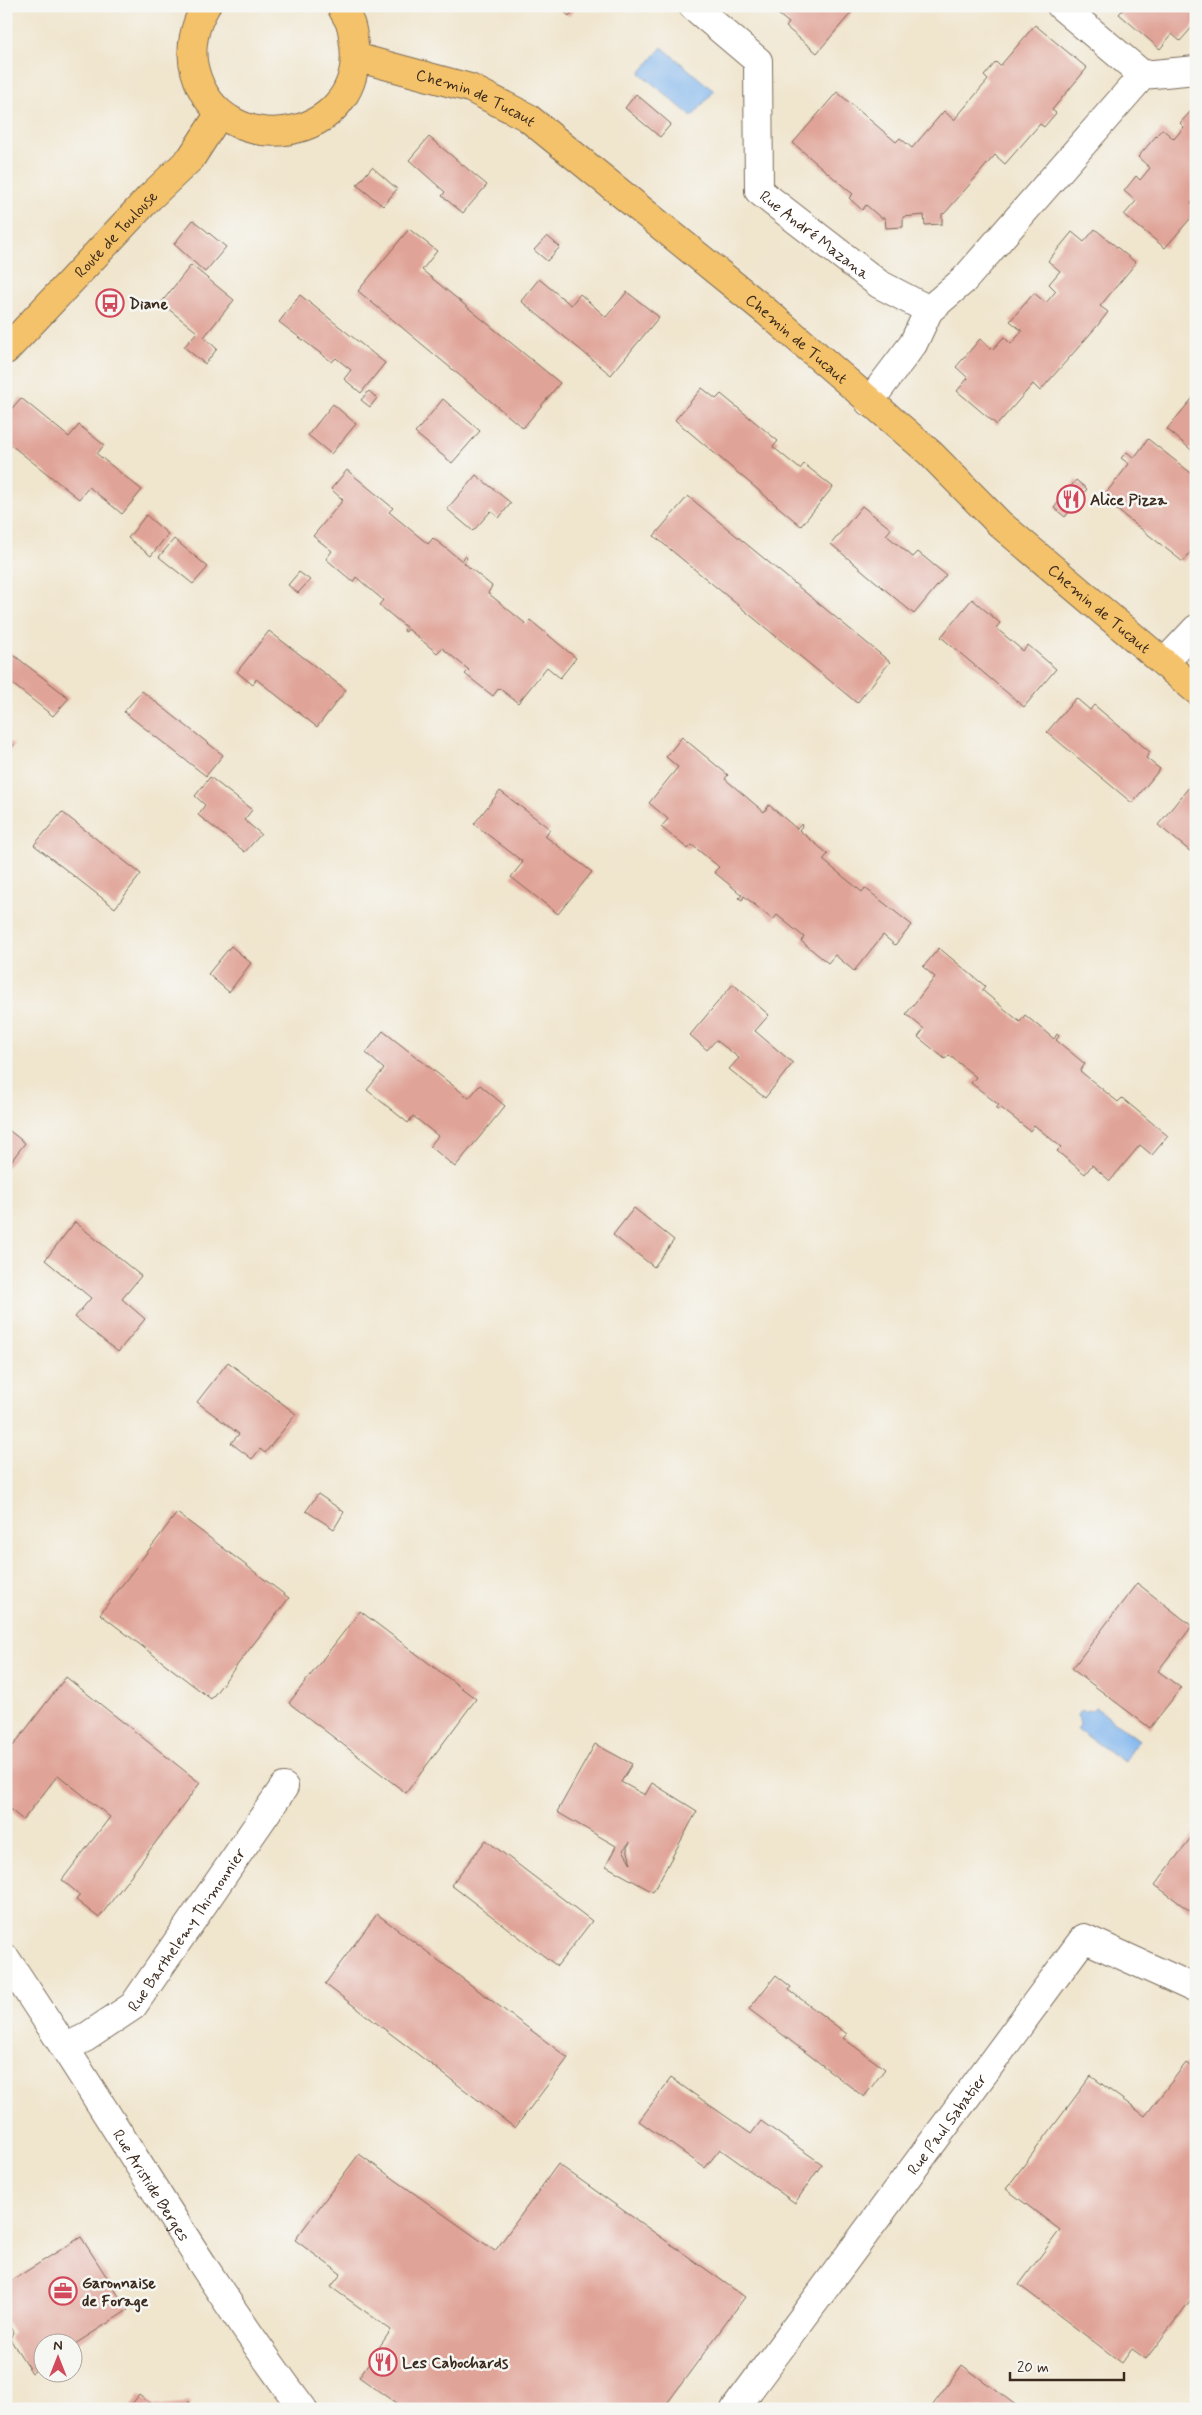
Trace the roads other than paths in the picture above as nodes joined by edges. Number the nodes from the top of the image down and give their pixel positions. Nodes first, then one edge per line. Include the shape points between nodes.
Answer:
1 (206, 6) edge
2 (340, 6) edge
3 (692, 6) edge
4 (1061, 6) edge
5 (355, 57) junction
6 (1196, 70) edge
7 (1143, 75) junction
8 (220, 113) junction
9 (929, 310) junction
10 (6, 350) edge
11 (869, 402) junction
12 (1196, 629) edge
13 (1164, 663) junction
14 (1196, 690) edge
15 (284, 1786) dead end
16 (6, 1959) edge
17 (1196, 1990) edge
18 (66, 2047) junction
19 (303, 2409) edge
20 (735, 2409) edge

1 - 8 main road via 196,26 192,44 193,63 207,99
2 - 5 main road via 352,27
3 - 9 street, Rue André Mazana via 758,62 759,191 879,284
4 - 7 street
5 - 8 main road via 349,83 335,106 305,127 288,132 252,130 235,124
5 - 11 main road, Chemin de Tucaut via 470,88 527,117 768,312
6 - 7 street
7 - 9 street via 964,280
8 - 10 main road, Route de Toulouse via 191,158 116,232
9 - 11 street via 913,344
11 - 13 main road, Chemin de Tucaut via 930,453 1000,524
12 - 13 street
13 - 14 main road, Chemin de Tucaut
15 - 18 street, Rue Barthelemy Thimonnier via 132,2006
16 - 18 street, Rue Aristide Berges
17 - 20 street, Rue Paul Sabatier via 1084,1938
18 - 19 street, Rue Aristide Berges via 255,2345

